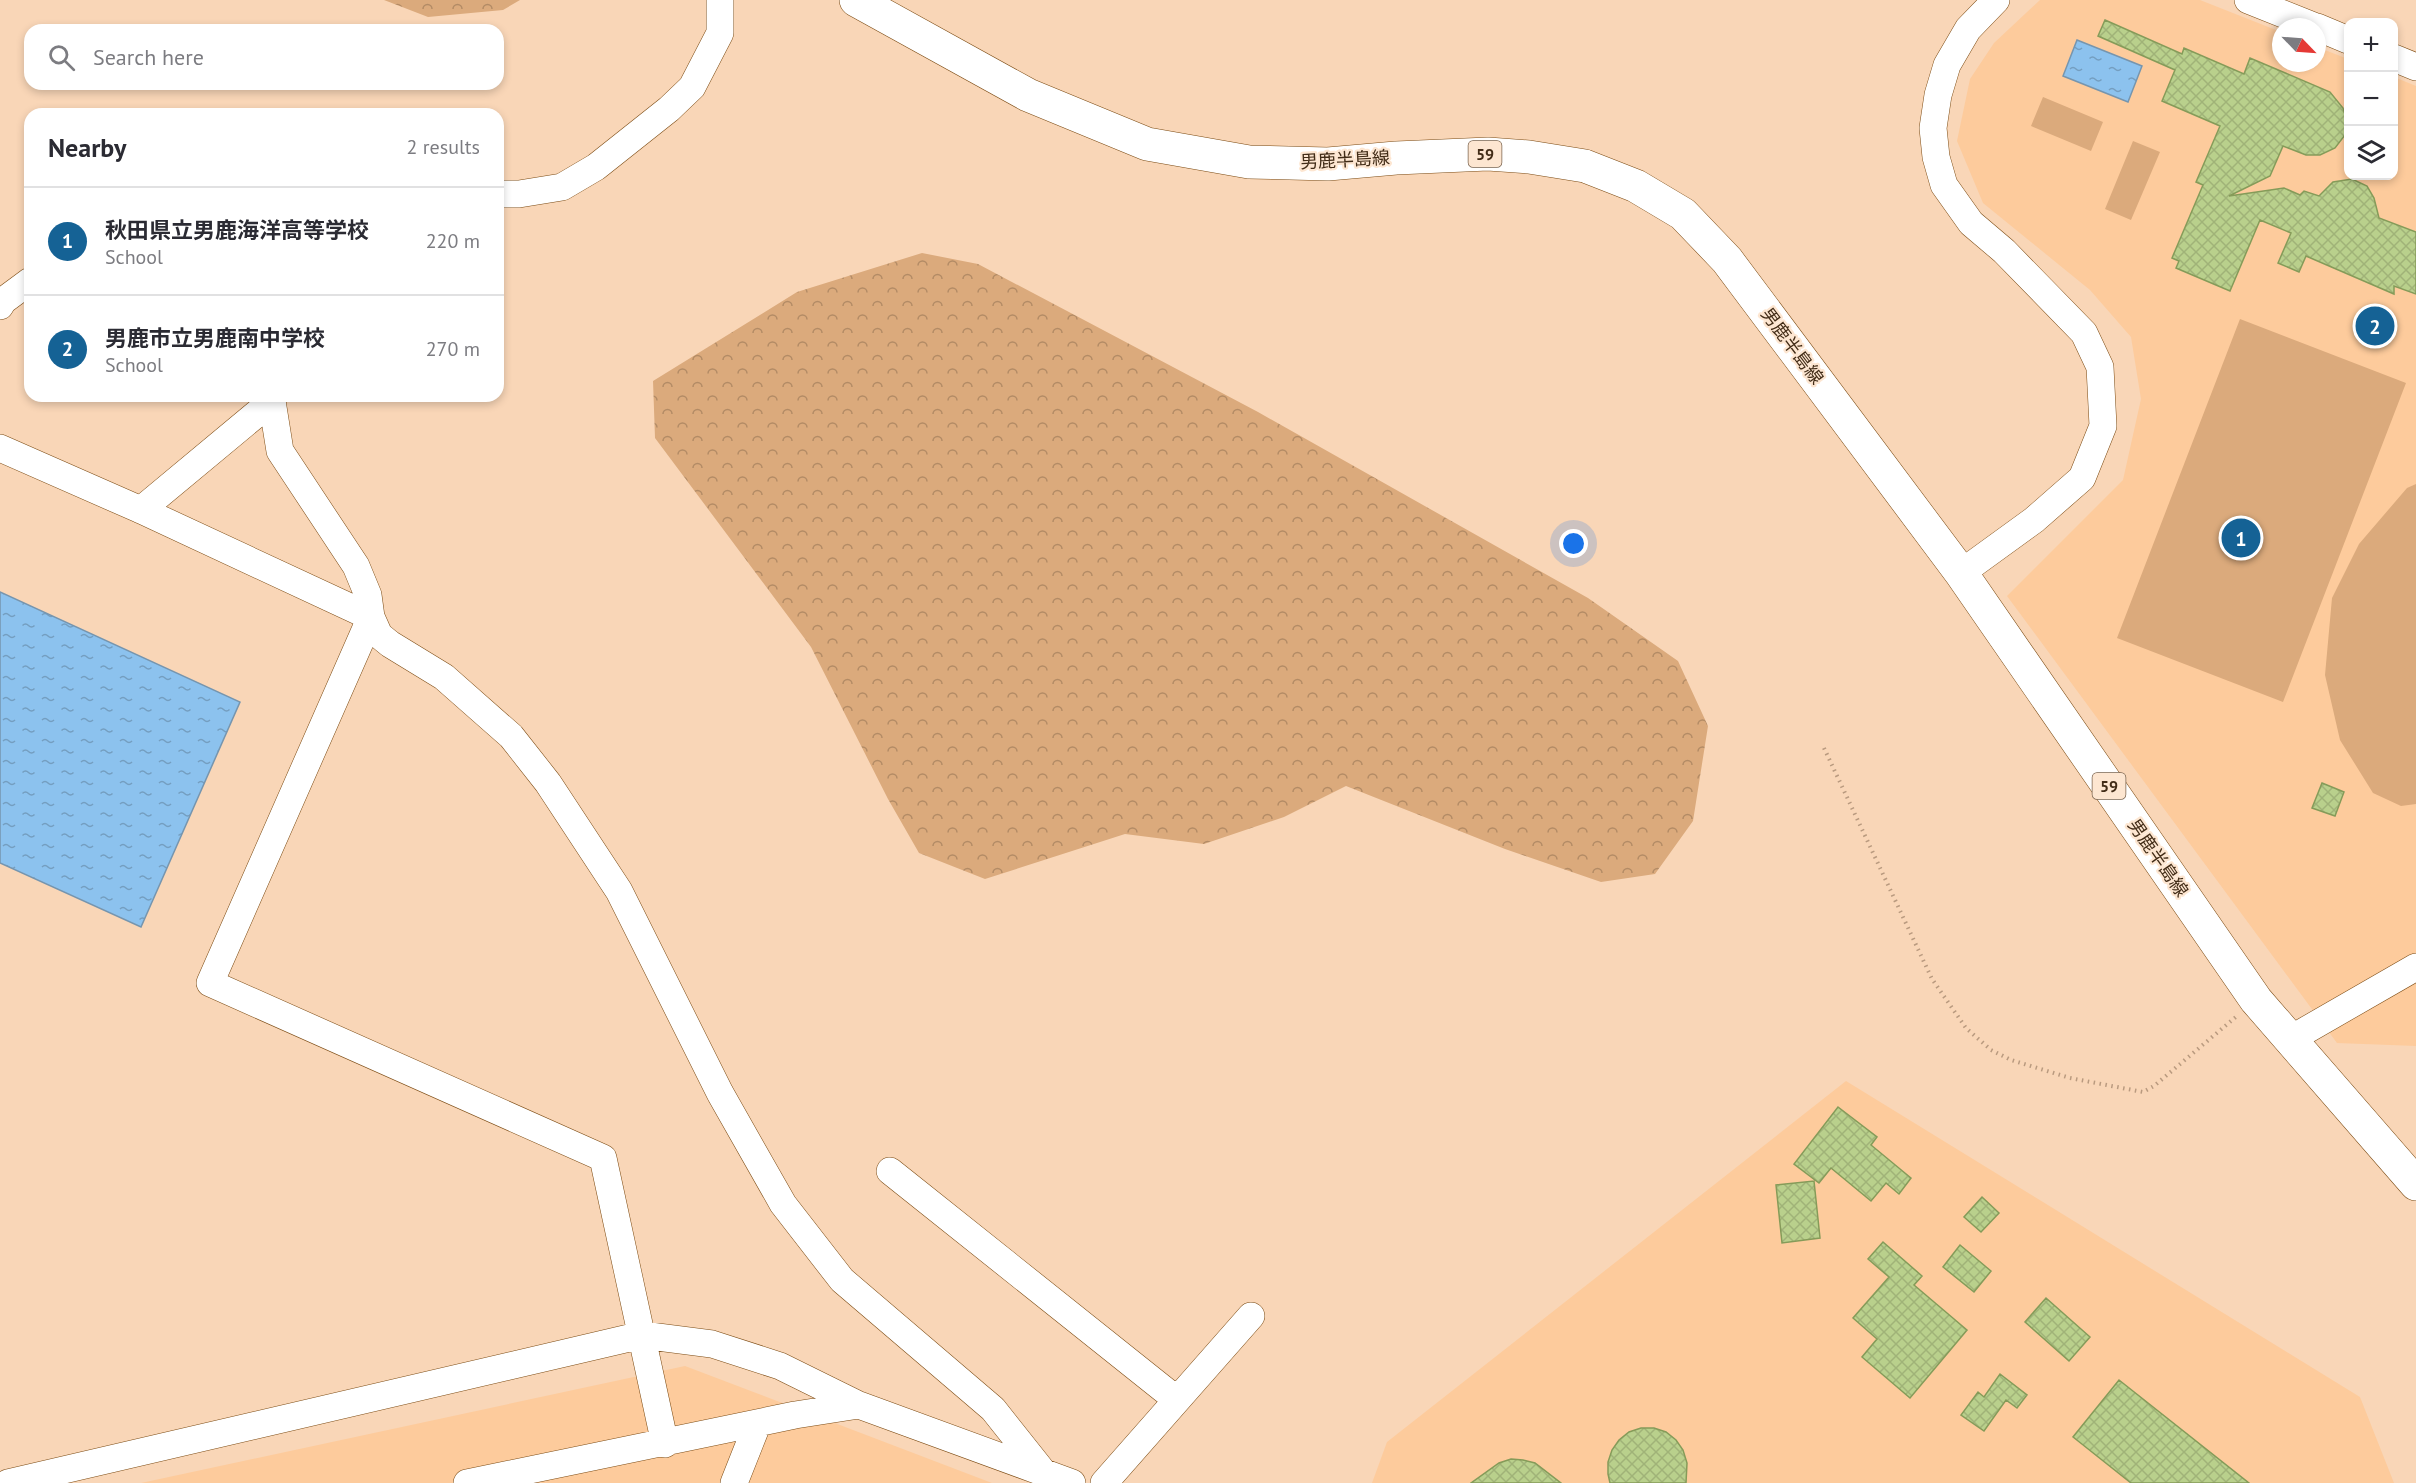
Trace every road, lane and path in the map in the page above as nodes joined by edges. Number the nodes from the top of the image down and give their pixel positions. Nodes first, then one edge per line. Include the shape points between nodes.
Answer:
1 (720, 0) edge
2 (856, 0) edge
3 (1996, 0) edge
4 (2248, 0) edge
5 (2293, 18) edge
6 (2326, 31) edge
7 (2344, 38) edge
8 (2398, 60) edge
9 (2416, 67) edge
10 (504, 194) edge
11 (24, 285) edge
12 (0, 306) edge
13 (269, 402) edge
14 (273, 402) edge
15 (0, 447) edge
16 (141, 510) junction
17 (1961, 573) junction
18 (371, 617) junction
19 (1824, 748) dead end
20 (2416, 968) edge
21 (2256, 1000) junction
22 (2289, 1040) junction
23 (890, 1170) dead end
24 (2416, 1184) edge
25 (1251, 1316) dead end
26 (642, 1335) junction
27 (1177, 1400) junction
28 (859, 1404) junction
29 (757, 1425) junction
30 (665, 1443) junction
31 (1040, 1477) edge
32 (8, 1483) edge
33 (467, 1483) edge
34 (734, 1483) edge
35 (1072, 1483) edge
36 (1104, 1483) edge

1 - 10 street via 720,33 692,87 669,110 596,167 562,187
2 - 17 main road, 男鹿半島線 / 59 via 1028,95 1147,144 1249,162 1328,164 1488,154 1529,157 1585,166 1636,186 1683,214 1727,260
3 - 17 street via 1968,29 1947,65 1933,128 1936,158 1944,185 1971,223 2084,333 2100,366 2103,426 2082,478 2034,520
4 - 5 street
6 - 7 street
8 - 9 street
11 - 12 street
13 - 16 street
14 - 18 street via 280,451 356,566 368,595
15 - 16 street
16 - 18 street
17 - 21 main road, 男鹿半島線 / 59
18 - 26 street via 210,983 603,1158
18 - 31 street via 379,635 444,677 511,736 548,783 619,891 720,1093 783,1204 842,1280 993,1409
19 - 21 path via 1932,979 1966,1028 1991,1050 2070,1078 2143,1092
20 - 22 street
21 - 22 main road, 男鹿半島線 / 59
22 - 24 main road, 男鹿半島線 / 59
23 - 27 street
25 - 27 street
26 - 28 street via 712,1344 780,1366
26 - 30 street
26 - 32 street
27 - 36 street
28 - 29 street
28 - 31 street
29 - 30 street
29 - 34 street
30 - 33 street
31 - 35 street

